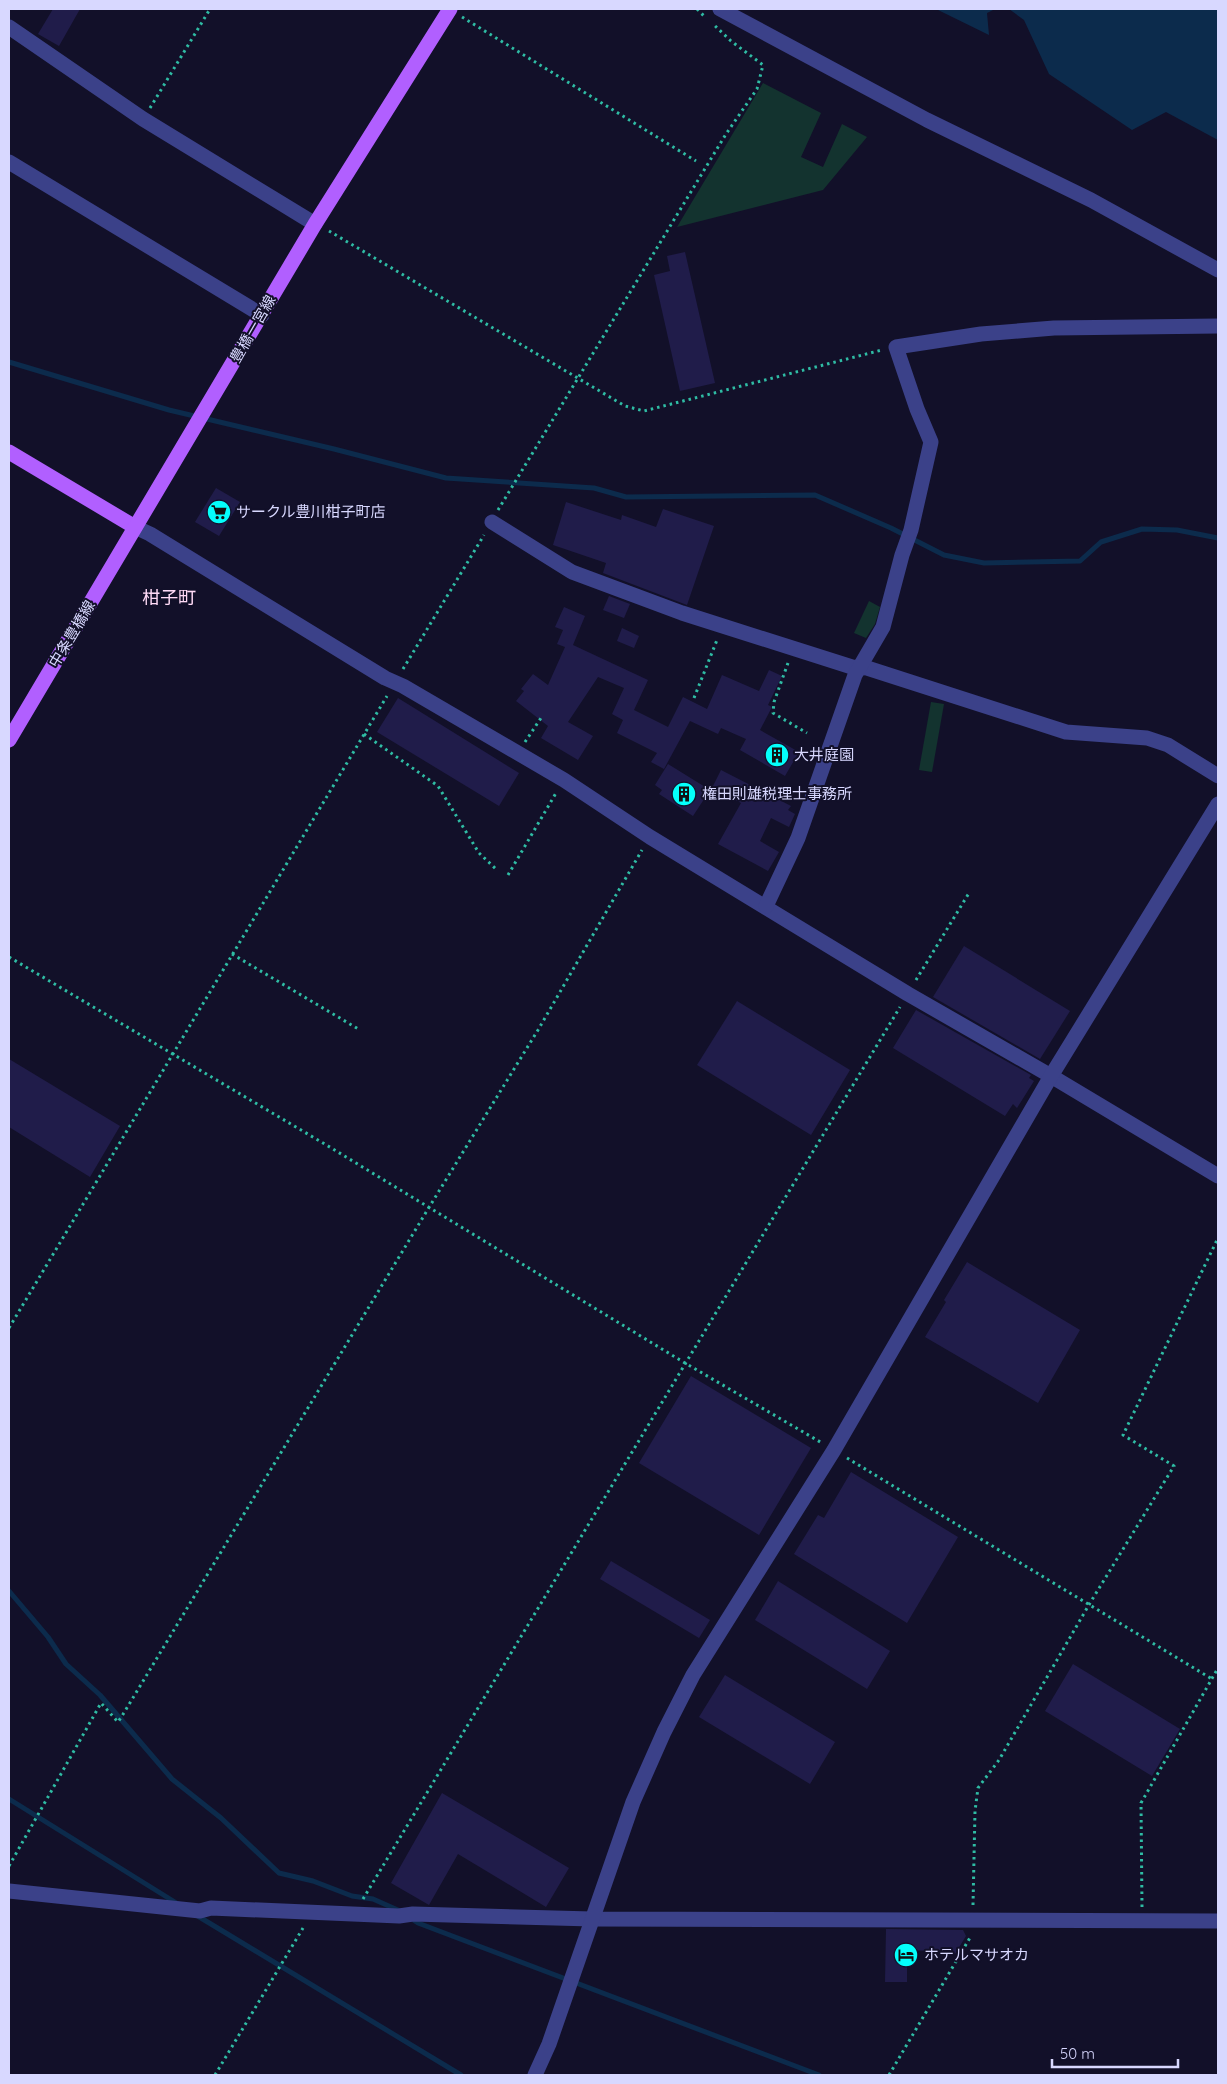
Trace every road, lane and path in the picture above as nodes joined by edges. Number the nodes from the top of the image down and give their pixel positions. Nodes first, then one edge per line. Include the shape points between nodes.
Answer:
1 (210, 9) edge
2 (697, 9) edge
3 (720, 9) edge
4 (454, 12) edge
5 (9, 27) edge
6 (144, 119) junction
7 (696, 161) dead end
8 (9, 162) edge
9 (315, 224) junction
10 (1218, 270) edge
11 (262, 315) junction
12 (1218, 326) edge
13 (896, 347) junction
14 (578, 377) junction
15 (9, 452) edge
16 (492, 522) junction
17 (135, 527) junction
18 (719, 637) dead end
19 (790, 658) dead end
20 (860, 668) junction
21 (395, 682) junction
22 (694, 698) dead end
23 (541, 718) dead end
24 (807, 733) dead end
25 (364, 734) junction
26 (9, 740) edge
27 (518, 752) junction
28 (1218, 776) edge
29 (564, 780) junction
30 (1218, 804) edge
31 (650, 837) junction
32 (497, 870) dead end
33 (508, 875) dead end
34 (969, 893) dead end
35 (766, 906) junction
36 (232, 954) junction
37 (9, 957) edge
38 (908, 994) junction
39 (360, 1030) dead end
40 (172, 1055) junction
41 (1051, 1076) junction
42 (1218, 1176) edge
43 (428, 1208) junction
44 (1218, 1238) edge
45 (9, 1328) edge
46 (685, 1363) junction
47 (834, 1450) junction
48 (1090, 1603) junction
49 (1218, 1668) edge
50 (1212, 1679) junction
51 (9, 1866) edge
52 (9, 1891) edge
53 (366, 1894) dead end
54 (311, 1914) junction
55 (592, 1920) junction
56 (977, 1920) junction
57 (1142, 1921) junction
58 (1218, 1921) edge
59 (215, 2075) edge
60 (535, 2075) edge
61 (889, 2075) edge

1 - 6 path
2 - 14 path via 763,65 757,89 726,134
3 - 10 street via 927,120 1092,200
4 - 7 path
4 - 9 main road, 豊橋一宮線
5 - 6 street
6 - 9 street
8 - 11 street
9 - 11 main road, 豊橋一宮線
9 - 14 path
11 - 17 main road, 豊橋一宮線
12 - 13 street via 1054,328 981,334
13 - 14 path via 644,411 626,406
13 - 20 street via 931,442 909,537 882,627
14 - 16 path
15 - 17 main road
16 - 20 street via 572,572 682,613
16 - 21 path
17 - 21 street
17 - 26 main road, 中条豊橋線
18 - 22 path
19 - 24 path via 773,713
20 - 28 street via 1066,732 1147,738 1168,745
20 - 35 street via 798,838
21 - 25 path
21 - 27 street
23 - 27 path
25 - 32 path via 438,786 479,853
25 - 36 path
27 - 29 street
29 - 31 street
29 - 33 path
30 - 41 street
31 - 35 street
31 - 43 path via 538,1030
34 - 38 path
35 - 38 street
36 - 39 path
36 - 40 path
37 - 40 path
38 - 41 street
38 - 46 path
40 - 43 path
40 - 45 path
41 - 42 street
41 - 47 street
43 - 46 path
43 - 51 path via 121,1718 118,1722 101,1703
44 - 48 path via 1124,1434 1174,1466
46 - 47 path
46 - 53 path
47 - 48 path
47 - 55 street via 693,1675 633,1802
48 - 50 path
48 - 56 path via 999,1760 978,1788 975,1811
49 - 50 path
50 - 57 path via 1141,1803
52 - 54 street via 200,1911 211,1908
54 - 55 street
54 - 59 path
55 - 56 street
55 - 60 street
56 - 57 street
56 - 61 path
57 - 58 street

